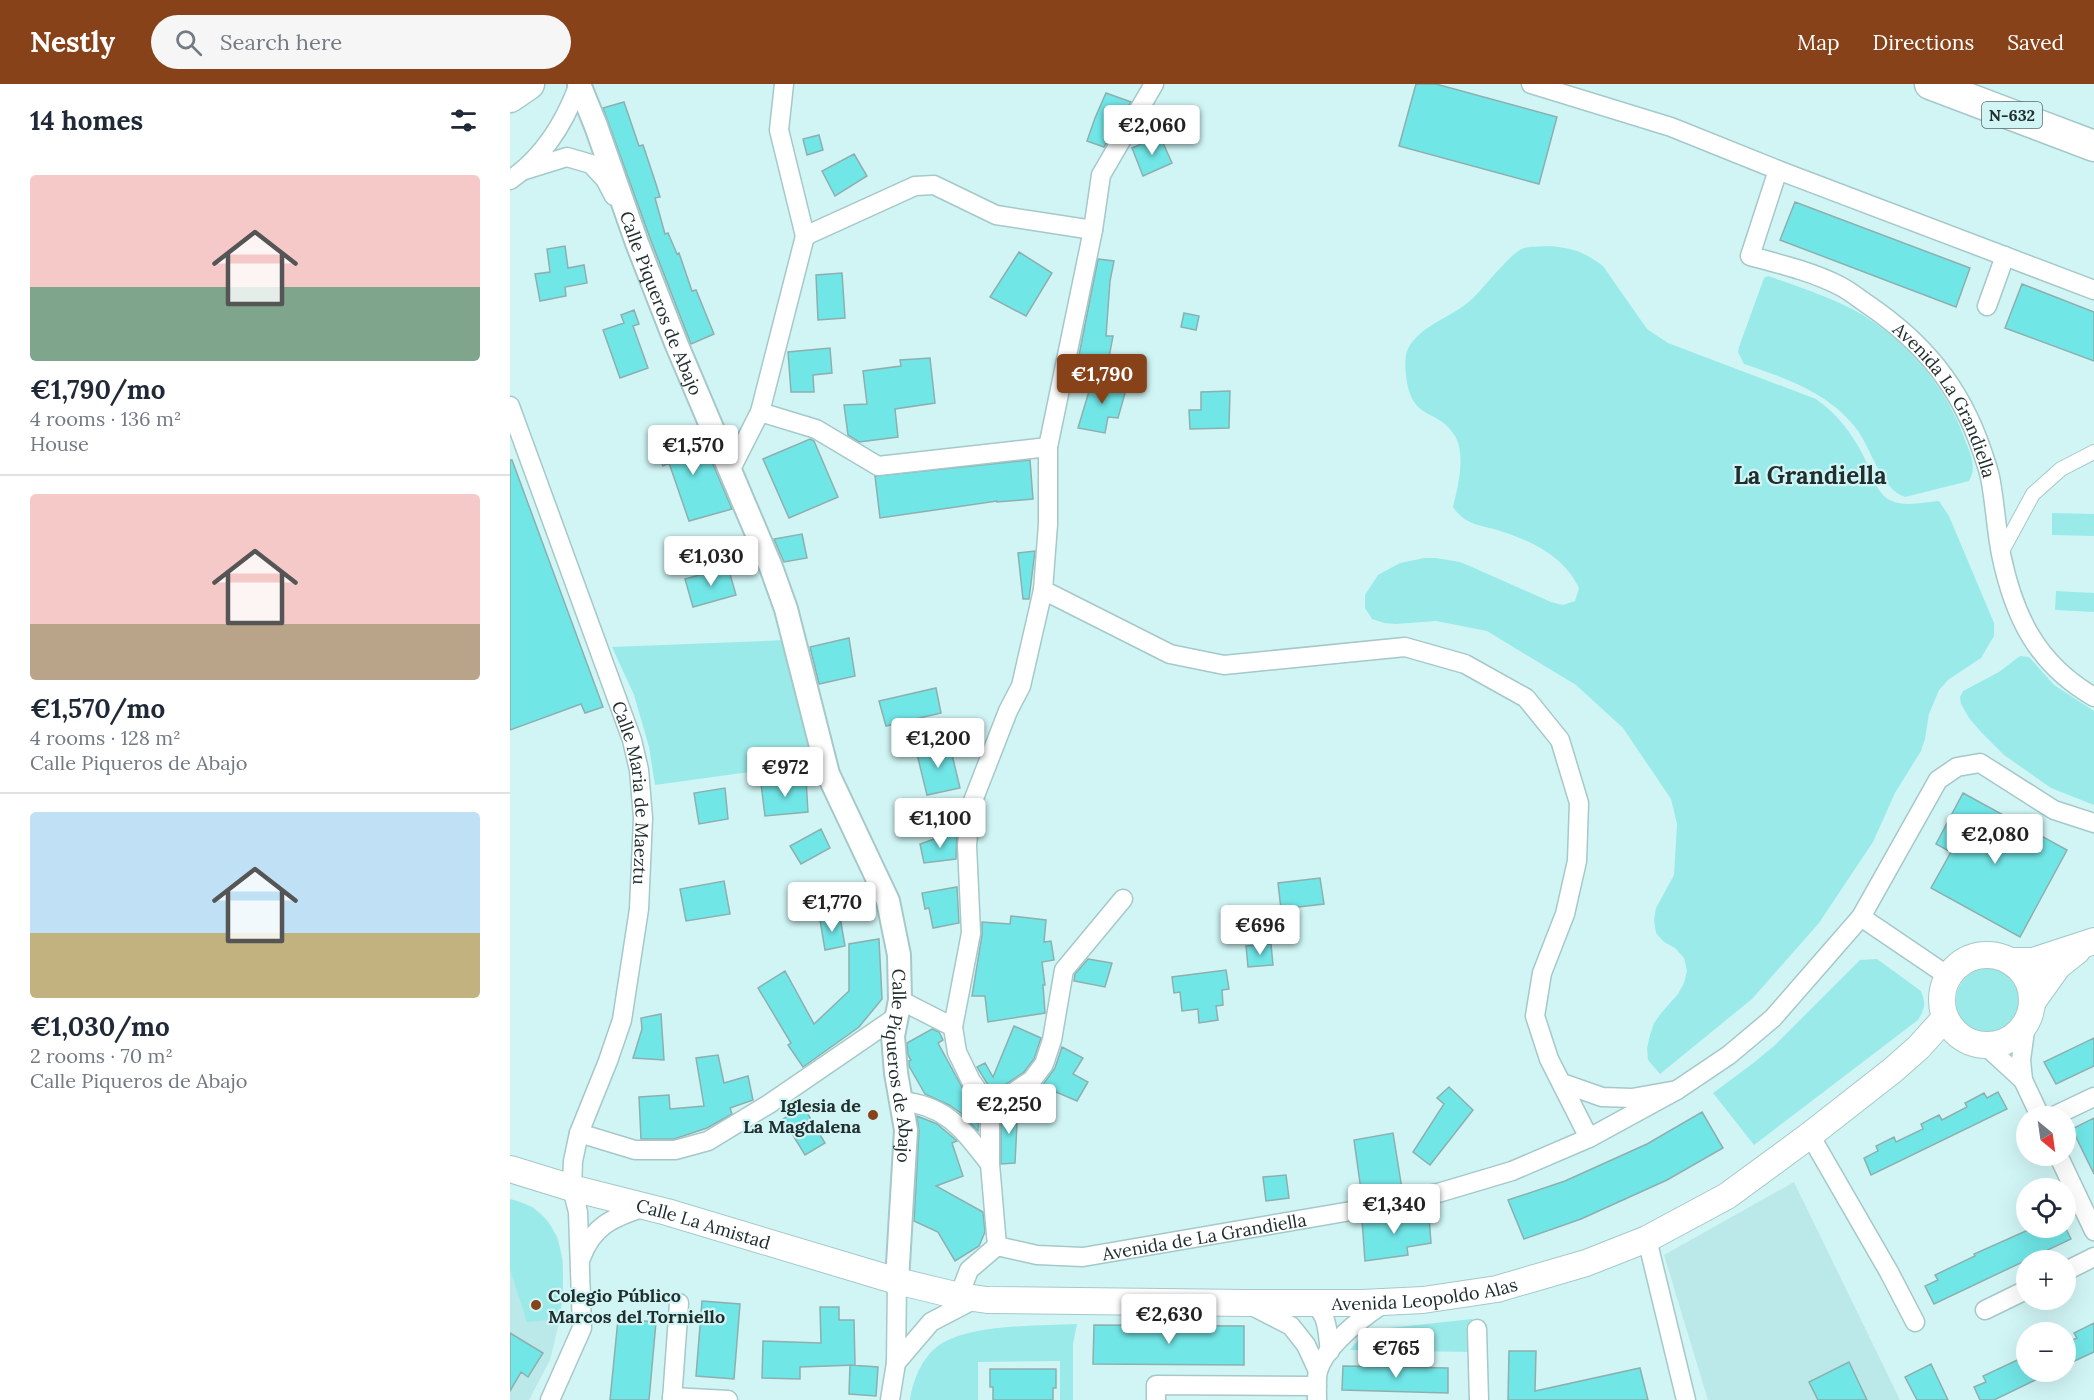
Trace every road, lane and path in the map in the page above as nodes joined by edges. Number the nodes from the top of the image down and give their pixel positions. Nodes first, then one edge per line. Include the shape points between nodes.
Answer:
1 (530, 84) edge
2 (579, 84) edge
3 (784, 84) edge
4 (1154, 84) edge
5 (1531, 84) edge
6 (1930, 84) edge
7 (510, 97) edge
8 (2094, 146) edge
9 (1778, 170) junction
10 (518, 175) edge
11 (1093, 230) junction
12 (805, 236) junction
13 (637, 243) junction
14 (2005, 256) junction
15 (2094, 290) edge
16 (1987, 306) dead end
17 (510, 406) edge
18 (760, 412) junction
19 (1048, 447) junction
20 (2094, 452) edge
21 (731, 469) junction
22 (2001, 553) junction
23 (1044, 590) junction
24 (2094, 697) edge
25 (2094, 823) edge
26 (1123, 899) dead end
27 (1861, 917) junction
28 (2091, 942) edge
29 (2011, 961) junction
30 (1948, 976) junction
31 (898, 1009) junction
32 (2030, 1012) junction
33 (1945, 1018) junction
34 (953, 1027) junction
35 (1975, 1043) junction
36 (1893, 1070) junction
37 (2023, 1080) junction
38 (1562, 1083) junction
39 (1677, 1090) junction
40 (2094, 1097) edge
41 (901, 1101) junction
42 (2035, 1106) edge
43 (2075, 1106) edge
44 (990, 1107) junction
45 (579, 1133) junction
46 (1810, 1135) junction
47 (1589, 1138) junction
48 (990, 1164) junction
49 (2063, 1166) edge
50 (510, 1169) edge
51 (572, 1188) junction
52 (648, 1207) junction
53 (2094, 1232) edge
54 (1647, 1239) junction
55 (997, 1246) junction
56 (2094, 1257) edge
57 (580, 1263) junction
58 (2076, 1265) edge
59 (897, 1281) junction
60 (2016, 1295) edge
61 (968, 1297) junction
62 (679, 1302) dead end
63 (1385, 1302) junction
64 (1246, 1303) junction
65 (1319, 1306) junction
66 (1985, 1310) dead end
67 (1915, 1322) dead end
68 (1477, 1329) dead end
69 (1306, 1345) junction
70 (1330, 1351) junction
71 (896, 1363) junction
72 (1318, 1386) edge
73 (672, 1398) edge
74 (550, 1400) edge
75 (728, 1400) edge
76 (890, 1400) edge
77 (1156, 1400) edge
78 (1479, 1400) edge
79 (1686, 1400) edge

1 - 7 highway
2 - 10 street via 563,122
2 - 13 street, Calle Piqueros de Abajo
3 - 12 street via 779,130
4 - 11 street via 1101,175
5 - 9 street via 1671,127
6 - 8 highway, N-632
9 - 14 street
9 - 22 street, Avenida La Grandiella via 1750,256 1840,286 1891,321 1942,371 1973,424 1990,475
10 - 13 street via 567,157 591,164 605,179
11 - 12 street via 996,215 934,185 915,186
11 - 19 street
12 - 18 street
13 - 21 street, Calle Piqueros de Abajo
14 - 15 street
14 - 16 street
17 - 45 street, Calle Maria de Maeztu via 632,740 644,818 639,909 622,1020
18 - 19 street via 816,429 878,466
18 - 21 street
19 - 23 street
20 - 22 street via 2061,469 2033,494
21 - 31 street, Calle Piqueros de Abajo via 786,609 828,774 888,901 899,955
22 - 24 street, Avenida La Grandiella via 2011,596 2032,640 2072,684
23 - 34 street via 1021,686 971,806 967,844 971,933
23 - 38 street via 1170,654 1224,665 1405,647 1465,664 1526,698 1560,740 1579,803 1577,861 1565,914 1542,974 1535,1016 1549,1059
25 - 27 street, Avenida de La Grandiella via 2054,810 1980,763 1957,767 1938,780
26 - 44 street via 1064,970 1044,1065 1032,1080
27 - 30 street
27 - 39 street, Avenida de La Grandiella via 1773,1018 1729,1055
28 - 29 main road via 2032,961
28 - 32 main road via 2058,966
29 - 30 main road via 1983,954 1969,958
29 - 32 main road via 2023,971 2030,985
30 - 33 main road via 1942,990
31 - 34 street
31 - 41 street, Calle Piqueros de Abajo via 894,1036
31 - 45 street via 769,1104 708,1141 675,1150 635,1150
32 - 35 main road via 2016,1035 2002,1043
32 - 37 street via 2021,1060
33 - 35 main road via 1953,1030
33 - 36 main road, Avenida Leopoldo Alas
34 - 44 street via 957,1052
35 - 36 main road, Avenida Leopoldo Alas via 1925,1051
35 - 37 street
36 - 46 main road, Avenida Leopoldo Alas
37 - 42 street
38 - 39 street via 1602,1097 1632,1098
38 - 47 street
39 - 47 street, Avenida de La Grandiella
40 - 43 street
41 - 48 street via 920,1103 953,1120
41 - 59 street, Calle Piqueros de Abajo via 906,1130
44 - 48 street
45 - 51 street, Calle Maria de Maeztu
46 - 54 main road, Avenida Leopoldo Alas via 1727,1196
46 - 67 street
47 - 55 street, Avenida de La Grandiella via 1512,1172 1352,1211 1083,1257 1037,1255
48 - 55 street
49 - 53 street
50 - 51 main road, Calle La Amistad
51 - 52 main road, Calle La Amistad
51 - 57 street, Calle Maria de Maeztu via 578,1212
52 - 57 street via 603,1224 587,1243
52 - 59 main road, Calle La Amistad
54 - 63 main road, Avenida Leopoldo Alas via 1586,1263 1497,1289
54 - 79 street
55 - 61 street via 969,1270
56 - 58 street
57 - 74 street, Calle Maria de Maeztu via 582,1328
59 - 61 main road, Avenida Leopoldo Alas
59 - 71 street
60 - 66 street
61 - 64 main road, Avenida Leopoldo Alas
61 - 71 street via 931,1322
62 - 73 street
63 - 65 main road, Avenida Leopoldo Alas
63 - 70 street via 1346,1331
64 - 65 main road, Avenida Leopoldo Alas
64 - 69 street via 1291,1326
65 - 69 street
65 - 70 street
68 - 78 street
69 - 72 street
70 - 72 street
71 - 76 street
72 - 77 street via 1156,1385
73 - 75 street

